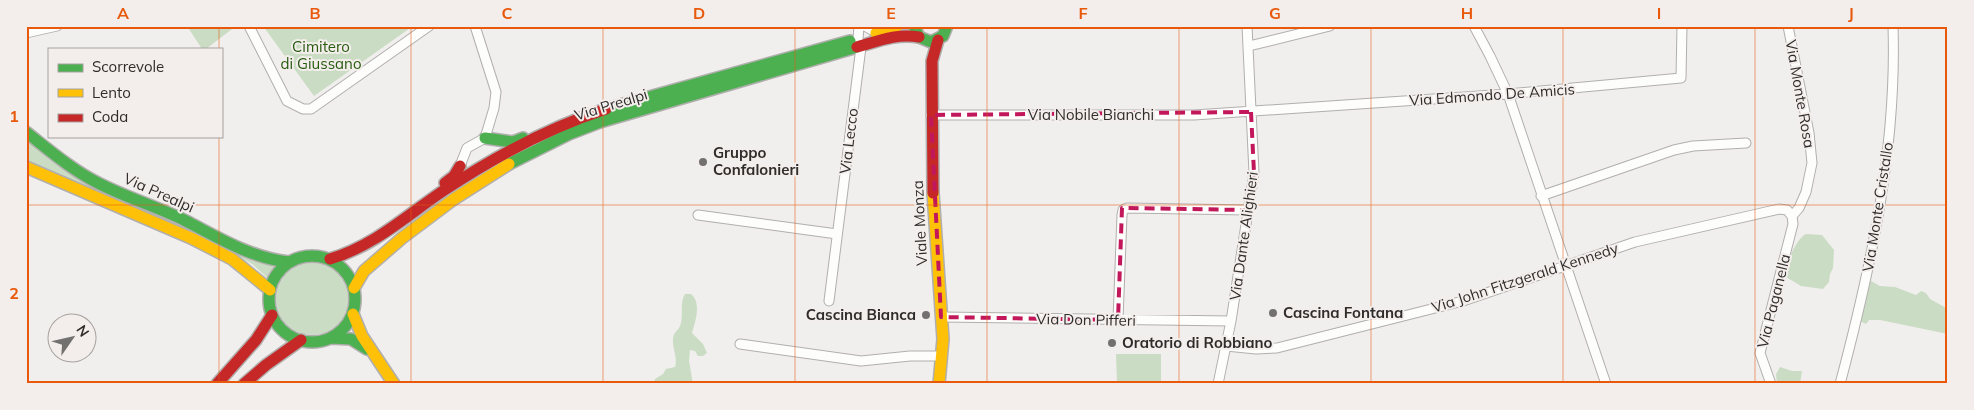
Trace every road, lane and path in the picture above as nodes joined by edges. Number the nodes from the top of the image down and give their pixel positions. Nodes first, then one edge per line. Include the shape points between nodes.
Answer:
1 (57, 26) edge
2 (249, 26) edge
3 (428, 26) edge
4 (475, 26) edge
5 (859, 26) edge
6 (866, 26) edge
7 (898, 26) edge
8 (914, 26) edge
9 (1247, 26) edge
10 (1330, 26) edge
11 (1474, 26) edge
12 (1682, 26) edge
13 (1788, 26) edge
14 (1893, 26) edge
15 (948, 28) edge
16 (26, 33) edge
17 (877, 33) junction
18 (922, 39) junction
19 (938, 40) junction
20 (859, 43) junction
21 (1249, 46) junction
22 (932, 61) junction
23 (1508, 94) junction
24 (1251, 112) junction
25 (931, 115) junction
26 (26, 132) edge
27 (544, 133) junction
28 (485, 138) junction
29 (1746, 143) dead end
30 (460, 166) joint
31 (26, 167) edge
32 (1541, 196) junction
33 (431, 200) junction
34 (1248, 210) junction
35 (698, 215) dead end
36 (1792, 216) junction
37 (837, 234) junction
38 (330, 259) junction
39 (289, 262) junction
40 (1565, 266) junction
41 (354, 288) junction
42 (270, 290) junction
43 (829, 301) dead end
44 (353, 314) junction
45 (272, 315) junction
46 (941, 317) junction
47 (1118, 320) junction
48 (1231, 321) junction
49 (328, 339) junction
50 (301, 340) junction
51 (740, 344) dead end
52 (1226, 346) junction
53 (942, 356) junction
54 (376, 357) junction
55 (217, 384) edge
56 (244, 384) edge
57 (394, 384) edge
58 (939, 384) edge
59 (1218, 384) edge
60 (1606, 384) edge
61 (1771, 384) edge
62 (1840, 384) edge

1 - 16 street
2 - 3 street via 287,101 303,110 311,109
4 - 28 street via 496,92
5 - 20 street, Via Lecco
6 - 17 street
7 - 17 main road, Via Prealpi
8 - 18 main road, Viale Monza
9 - 21 street, Via Dante Alighieri
10 - 21 street
11 - 23 street
12 - 23 street, Via Edmondo De Amicis via 1681,78
13 - 36 street, Via Monte Rosa via 1812,163 1806,192
14 - 62 street, Via Monte Cristallo via 1892,113 1884,182 1866,282
15 - 19 main road
17 - 20 main road, Via Prealpi
18 - 19 main road, Via Prealpi
18 - 20 main road, Via Prealpi via 908,35
18 - 22 main road, Viale Monza
19 - 22 main road, Viale Monza
20 - 27 main road, Via Prealpi via 625,103
20 - 37 street, Via Lecco
20 - 41 main road, Via Prealpi via 565,134 497,170 451,200 376,259
21 - 24 street, Via Dante Alighieri
22 - 25 main road, Viale Monza
23 - 24 street, Via Edmondo De Amicis
23 - 32 street
24 - 25 street, Via Nobile Bianchi
24 - 34 street, Via Dante Alighieri via 1254,173
25 - 46 main road, Viale Monza via 932,209
26 - 39 main road, Via Prealpi via 60,159 100,183 255,254 278,262
27 - 28 main road via 514,142
27 - 33 main road, Via Prealpi via 512,149
28 - 30 street via 464,151
29 - 32 street via 1674,150
30 - 33 main road
31 - 42 main road, Via Prealpi via 191,238 232,259
32 - 40 street
33 - 38 main road, Via Prealpi via 368,246
34 - 47 street via 1124,210
34 - 48 street, Via Dante Alighieri
35 - 37 street
36 - 40 street, Via John Fitzgerald Kennedy via 1787,210 1779,209 1635,242
36 - 61 street, Via Paganella via 1793,224 1760,353
37 - 43 street, Via Lecco
38 - 39 main road via 305,256
38 - 41 main road via 341,266
39 - 42 main road via 277,274
40 - 52 street, Via John Fitzgerald Kennedy via 1463,301 1277,348
40 - 60 street
41 - 44 main road
42 - 45 main road
44 - 49 main road via 343,329
44 - 54 main road
45 - 50 main road via 284,330
45 - 55 main road via 256,340
46 - 47 street, Via Don Pifferi
46 - 53 main road, Viale Monza
47 - 48 street, Via Don Pifferi
48 - 52 street, Via Dante Alighieri
49 - 50 main road
49 - 54 main road via 352,338
50 - 56 main road
51 - 53 street via 861,361
52 - 59 street, Via Dante Alighieri
53 - 58 main road, Viale Monza
54 - 57 main road

